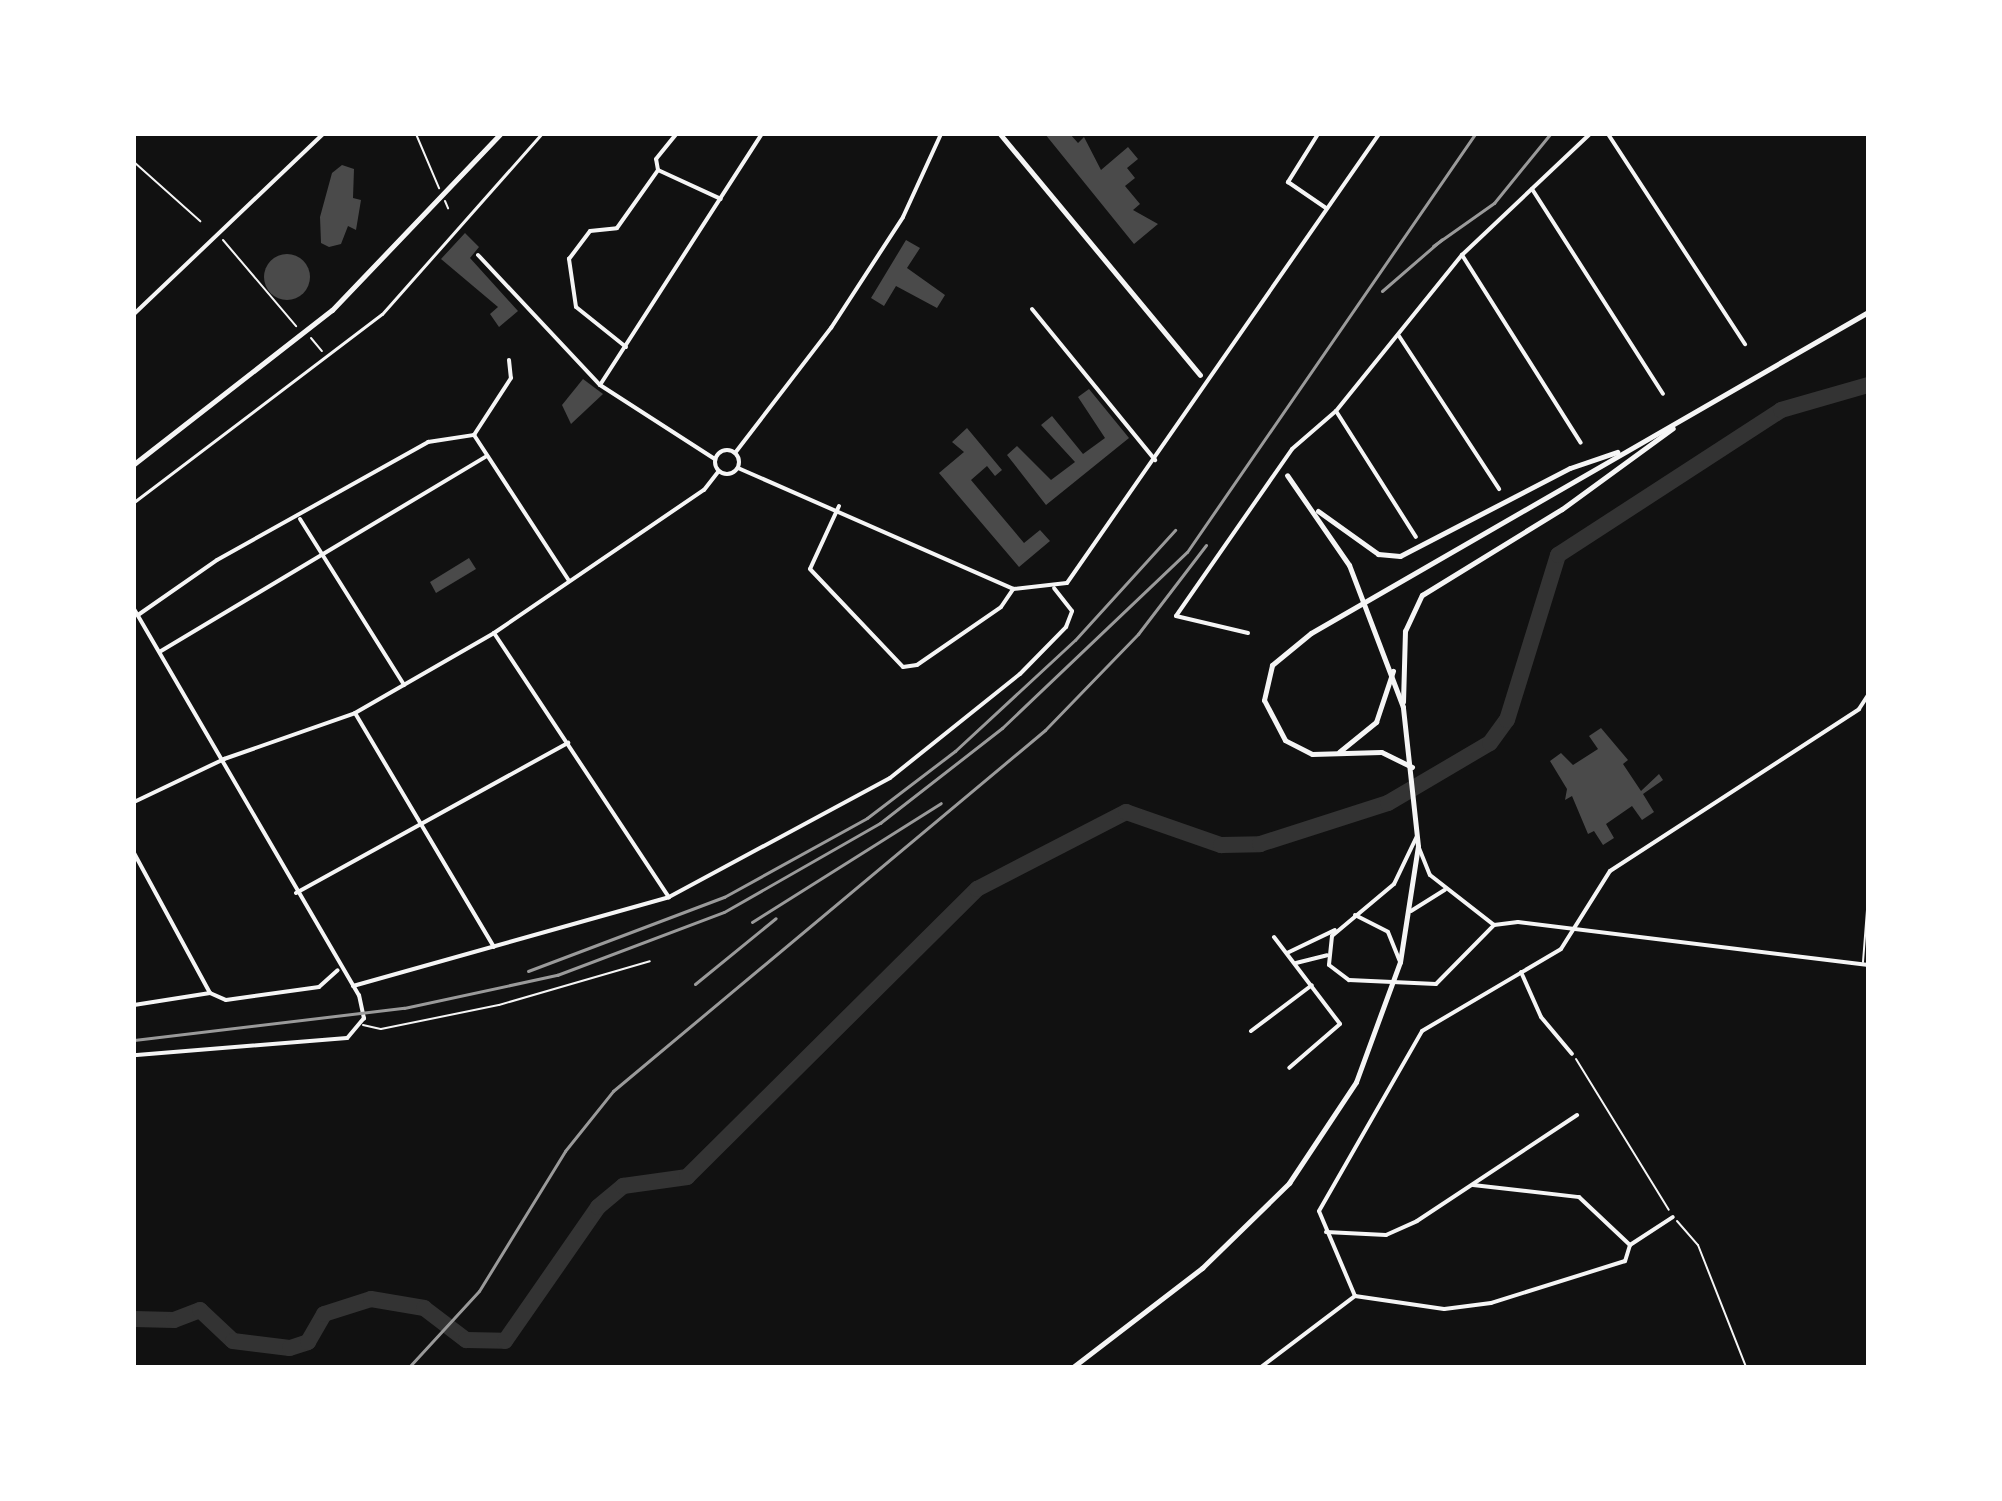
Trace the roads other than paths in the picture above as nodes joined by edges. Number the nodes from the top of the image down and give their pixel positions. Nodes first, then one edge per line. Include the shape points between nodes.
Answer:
1 (323, 134) edge
2 (500, 134) edge
3 (541, 134) edge
4 (676, 134) edge
5 (762, 134) edge
6 (941, 134) edge
7 (1000, 134) edge
8 (1318, 134) edge
9 (1379, 134) edge
10 (1590, 134) edge
11 (1608, 134) edge
12 (134, 162) edge
13 (658, 170) junction
14 (1532, 189) junction
15 (721, 199) junction
16 (1326, 208) junction
17 (200, 221) dead end
18 (478, 255) dead end
19 (1462, 255) junction
20 (1032, 309) dead end
21 (1868, 312) edge
22 (134, 314) edge
23 (1399, 336) junction
24 (1745, 344) dead end
25 (626, 347) junction
26 (509, 360) dead end
27 (1200, 375) dead end
28 (600, 385) junction
29 (1663, 394) dead end
30 (1336, 411) junction
31 (1683, 420) junction
32 (474, 435) junction
33 (1581, 443) dead end
34 (1627, 449) junction
35 (735, 453) junction
36 (487, 456) junction
37 (715, 459) junction
38 (1155, 460) junction
39 (134, 464) edge
40 (738, 468) junction
41 (719, 471) junction
42 (1287, 475) dead end
43 (1499, 489) dead end
44 (134, 502) edge
45 (1311, 505) junction
46 (839, 506) junction
47 (300, 519) junction
48 (1416, 537) dead end
49 (323, 554) junction
50 (569, 581) junction
51 (1054, 588) junction
52 (1013, 589) junction
53 (134, 609) edge
54 (138, 615) junction
55 (494, 633) junction
56 (1248, 633) dead end
57 (161, 651) junction
58 (1393, 670) junction
59 (404, 685) junction
60 (1868, 695) edge
61 (1403, 707) junction
62 (355, 713) junction
63 (568, 743) junction
64 (1338, 753) junction
65 (224, 759) junction
66 (1412, 769) junction
67 (134, 802) edge
68 (420, 825) junction
69 (1417, 834) junction
70 (1418, 846) junction
71 (134, 853) edge
72 (1445, 890) junction
73 (296, 893) junction
74 (669, 897) junction
75 (1868, 897) edge
76 (1411, 911) junction
77 (1355, 915) junction
78 (1494, 925) junction
79 (1335, 930) junction
80 (1576, 931) junction
81 (1274, 937) dead end
82 (494, 947) junction
83 (1287, 953) junction
84 (1327, 955) junction
85 (650, 961) dead end
86 (1400, 962) junction
87 (1295, 963) junction
88 (1865, 965) edge
89 (338, 970) junction
90 (1521, 972) junction
91 (1312, 985) junction
92 (353, 986) junction
93 (210, 993) junction
94 (134, 1005) edge
95 (363, 1025) junction
96 (1251, 1031) dead end
97 (1572, 1054) road end
98 (134, 1055) edge
99 (1289, 1068) dead end
100 (1577, 1115) dead end
101 (1471, 1184) junction
102 (1673, 1217) road end
103 (1326, 1232) junction
104 (1630, 1245) junction
105 (1355, 1296) junction
106 (1073, 1367) edge
107 (1261, 1367) edge

1 - 22 street
2 - 39 main road via 303,331
3 - 44 street via 382,314
4 - 13 street via 656,159
5 - 15 street
6 - 35 street via 903,217 839,316
7 - 27 main road
8 - 16 street via 1288,182
9 - 16 street
10 - 14 street
11 - 24 street
12 - 17 lane
13 - 15 street
13 - 25 street via 617,228 590,231 569,259 576,307
14 - 19 street
14 - 29 street
15 - 25 street
16 - 38 street
18 - 28 street
19 - 23 street
19 - 33 street
20 - 38 street
21 - 31 main road
23 - 30 street
23 - 43 street
25 - 28 street
26 - 32 street via 511,378
28 - 37 street
30 - 48 street
30 - 56 street via 1292,449 1176,616
31 - 34 main road
31 - 61 main road via 1562,509 1422,595 1405,631
32 - 36 street
32 - 47 street via 442,435
34 - 45 main road via 1570,468 1400,556 1350,539
34 - 64 main road via 1311,633 1272,665 1264,700 1285,740 1312,754
35 - 37 street via 724,450
35 - 40 street
36 - 49 street
36 - 50 street
37 - 41 street
38 - 51 street via 1083,563
40 - 41 street
40 - 46 street
41 - 50 street via 704,490
42 - 45 main road
45 - 58 main road via 1349,565
46 - 52 street
46 - 52 street via 810,569 903,667 917,665 1001,607
47 - 49 street
47 - 54 street via 217,560
49 - 57 street
49 - 59 street
50 - 55 street
51 - 52 street
51 - 74 street via 1072,611 1066,627 939,741 890,778
53 - 54 street
54 - 57 street
55 - 59 street
55 - 63 street
57 - 65 street
58 - 61 main road
58 - 64 main road via 1376,722
59 - 62 street
60 - 80 street via 1859,709 1610,871
61 - 66 main road
62 - 65 street
62 - 68 street
63 - 68 street
63 - 74 street
64 - 66 main road via 1381,752
65 - 67 street
65 - 73 street
66 - 69 main road
68 - 73 street
68 - 82 street
69 - 70 main road
69 - 77 street via 1394,884
70 - 72 street
70 - 76 main road
71 - 93 street
72 - 76 street
72 - 78 street
73 - 89 street
74 - 82 street
75 - 88 lane
76 - 86 main road
77 - 79 street
77 - 86 street via 1388,932
78 - 80 street
78 - 84 street via 1452,973 1420,988 1349,980
79 - 83 street
79 - 84 street
80 - 88 street
80 - 90 street via 1561,949
81 - 83 street
82 - 92 street
83 - 87 street
84 - 87 street
85 - 95 lane via 499,1005 381,1029
86 - 106 main road via 1388,1006 1347,1099 1289,1183 1202,1268
87 - 91 street
89 - 92 street
89 - 93 street via 319,987 226,1000
90 - 97 street via 1541,1017
90 - 103 street via 1422,1031 1320,1200
91 - 96 street
91 - 99 street via 1340,1024
92 - 95 street
93 - 94 street
95 - 98 street via 340,1039
100 - 101 street
101 - 103 street via 1386,1235
101 - 104 street via 1579,1197
102 - 104 street
103 - 105 street
104 - 105 street via 1625,1261 1491,1303 1444,1309
105 - 107 street

